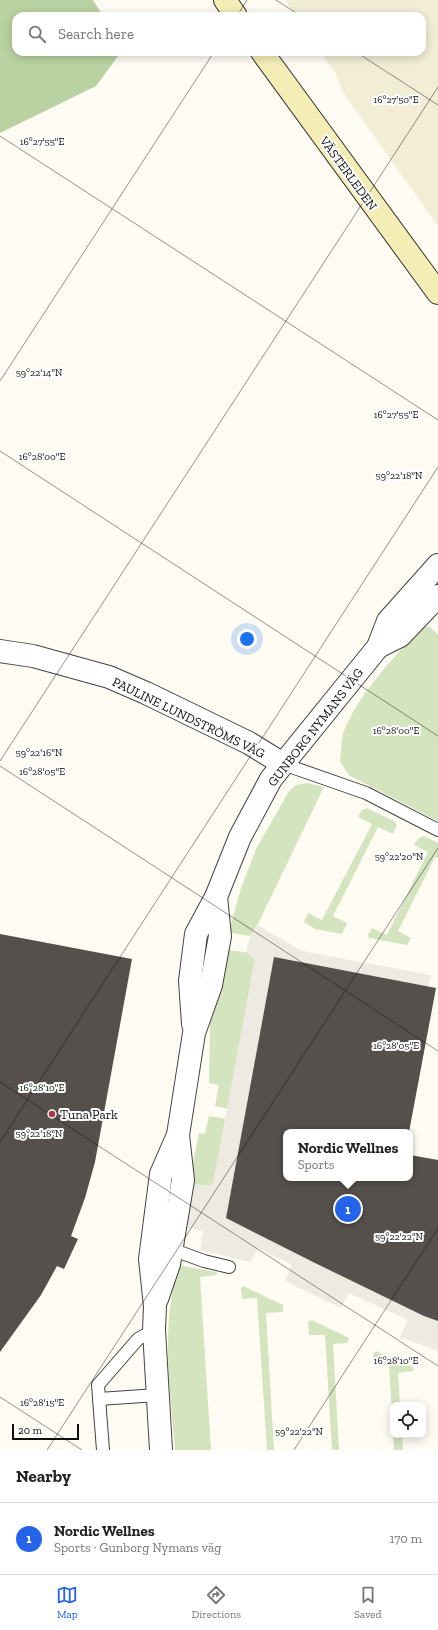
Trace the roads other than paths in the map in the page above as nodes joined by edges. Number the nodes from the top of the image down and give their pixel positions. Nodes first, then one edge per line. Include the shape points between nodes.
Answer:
1 (225, 0) edge
2 (233, 12) edge
3 (265, 56) edge
4 (438, 293) edge
5 (438, 565) edge
6 (438, 596) edge
7 (378, 647) junction
8 (0, 651) edge
9 (283, 764) junction
10 (438, 830) edge
11 (178, 1135) junction
12 (171, 1249) junction
13 (229, 1267) dead end
14 (155, 1306) junction
15 (154, 1330) junction
16 (157, 1395) junction
17 (100, 1399) junction
18 (103, 1450) edge
19 (161, 1450) edge

1 - 2 main road
3 - 4 main road, VÄSTERLEDEN
5 - 7 street, GUNBORG NYMANS VÄG via 388,621
6 - 7 street, GUNBORG NYMANS VÄG via 400,636
7 - 9 street, GUNBORG NYMANS VÄG
8 - 9 street, PAULINE LUNDSTRÖMS VÄG via 33,656 109,677 249,743
9 - 10 lane via 366,793
9 - 11 street, GUNBORG NYMANS VÄG via 240,837 216,897 196,934 190,981 194,1033
11 - 12 street, GUNBORG NYMANS VÄG via 183,1180
11 - 14 street, GUNBORG NYMANS VÄG via 161,1174 150,1258
12 - 13 lane
12 - 14 street, GUNBORG NYMANS VÄG via 169,1264
14 - 15 street, GUNBORG NYMANS VÄG
15 - 16 street, GUNBORG NYMANS VÄG
15 - 17 lane via 138,1339 98,1385
16 - 17 lane
16 - 19 street, GUNBORG NYMANS VÄG
17 - 18 lane

